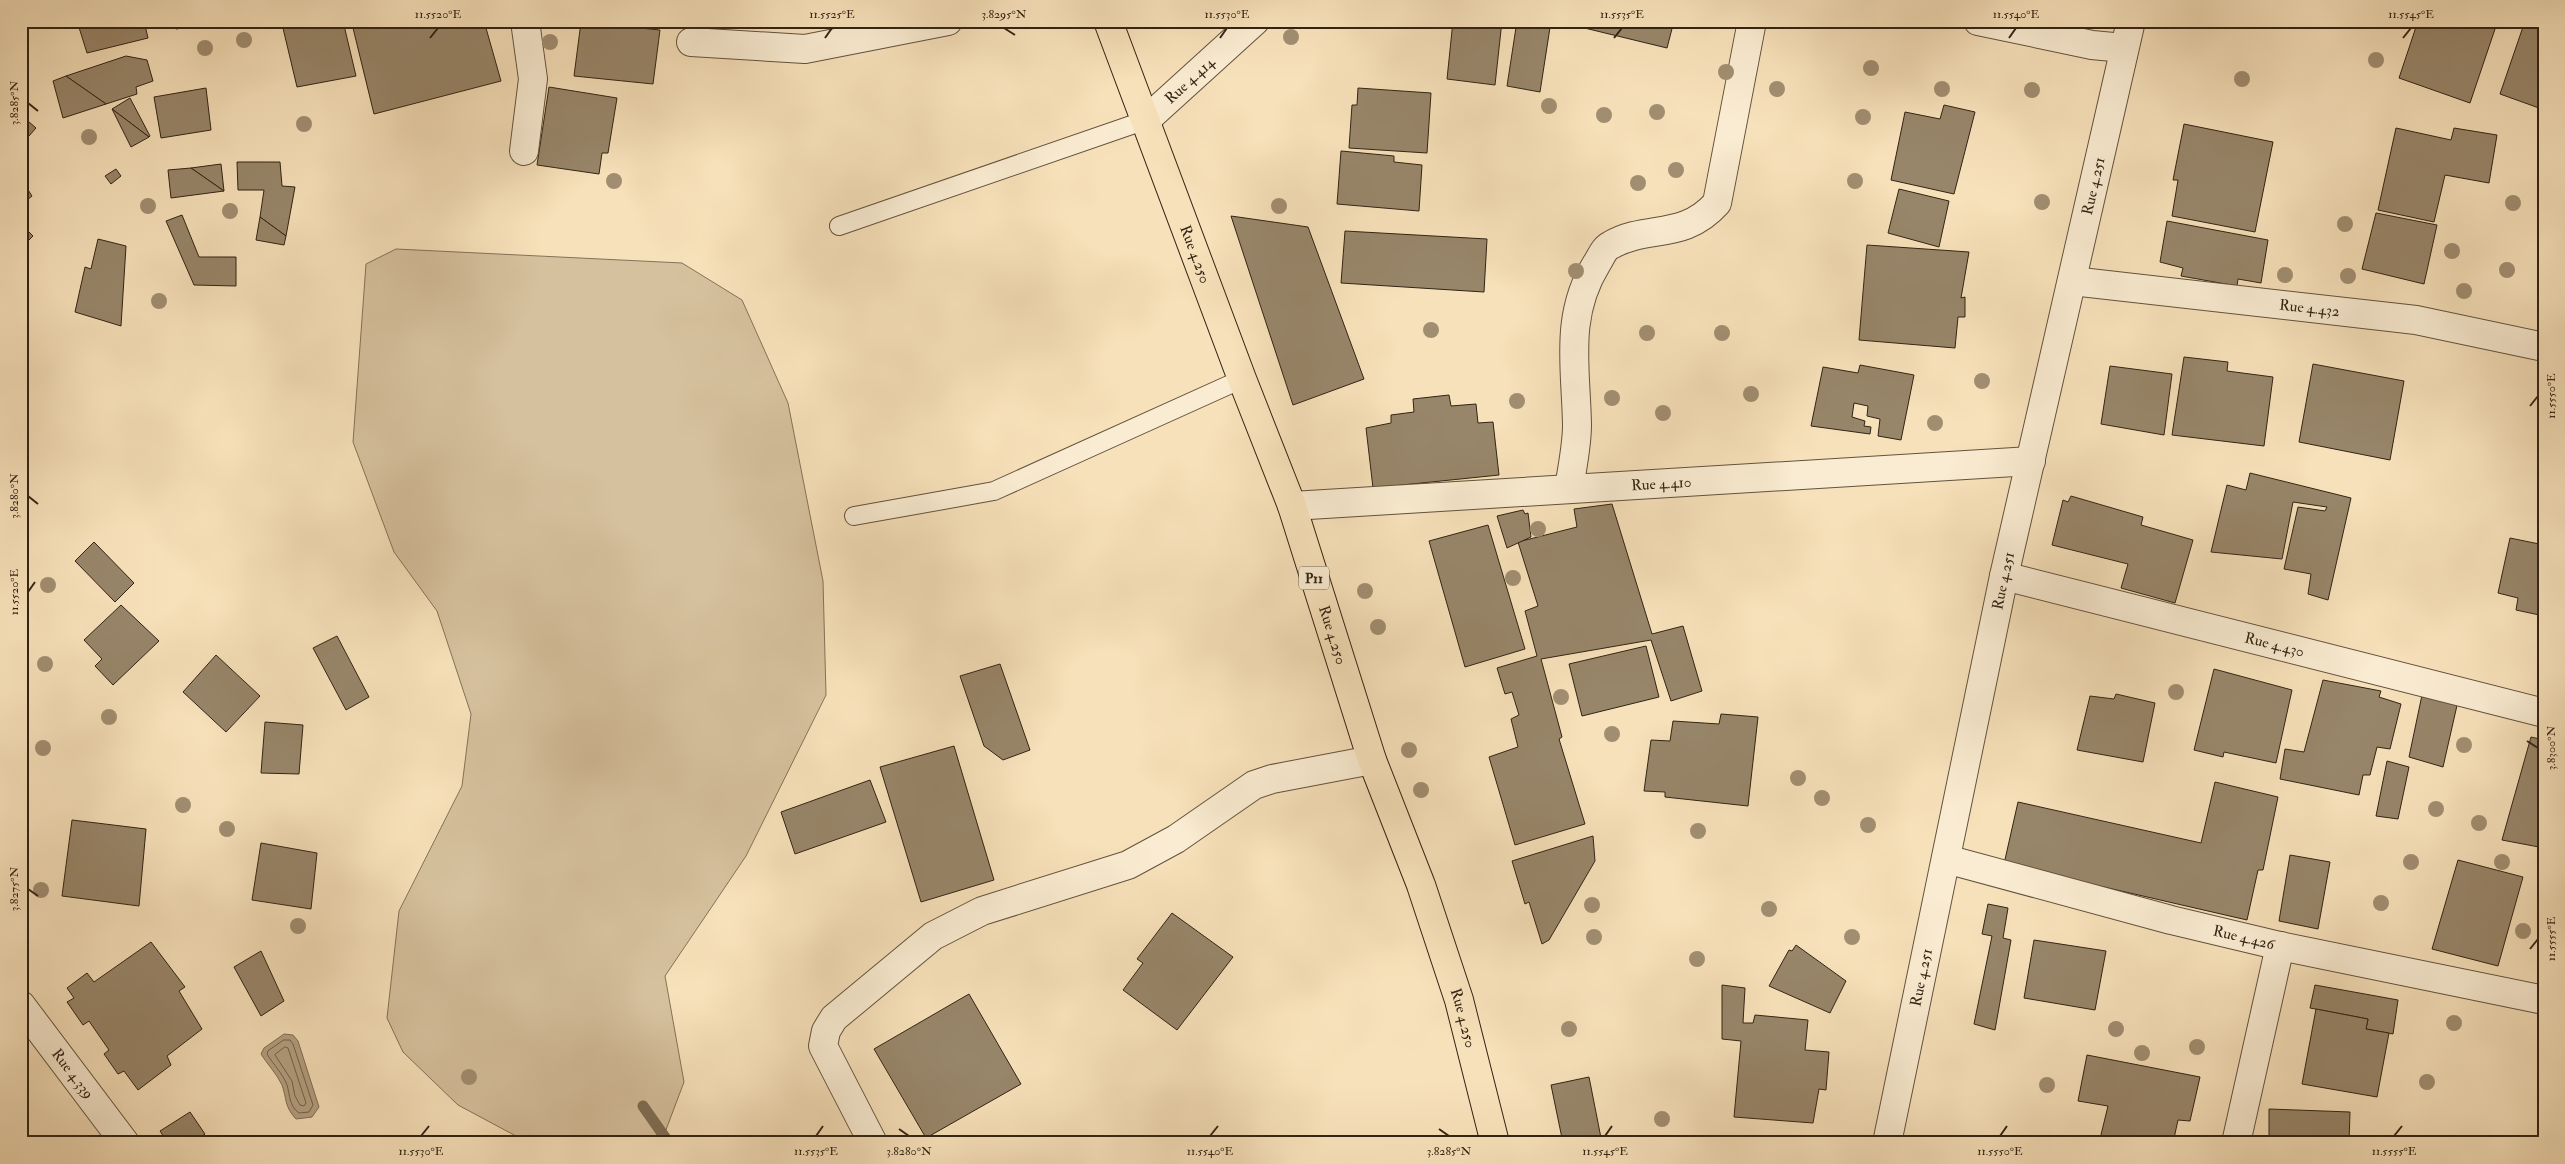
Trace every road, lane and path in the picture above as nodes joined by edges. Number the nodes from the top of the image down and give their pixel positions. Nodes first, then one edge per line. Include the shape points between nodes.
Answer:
1 (525, 21) edge
2 (948, 21) edge
3 (1108, 21) edge
4 (1255, 21) edge
5 (1752, 21) edge
6 (1978, 21) edge
7 (2131, 21) edge
8 (692, 42) dead end
9 (2124, 48) junction
10 (1146, 120) junction
11 (524, 151) dead end
12 (839, 226) dead end
13 (2072, 281) junction
14 (2544, 348) edge
15 (1242, 379) junction
16 (2031, 461) junction
17 (1569, 489) junction
18 (1292, 506) junction
19 (854, 516) dead end
20 (2004, 576) junction
21 (2544, 713) edge
22 (1372, 760) junction
23 (1946, 859) junction
24 (2280, 946) junction
25 (2544, 1000) edge
26 (21, 1005) edge
27 (125, 1143) edge
28 (873, 1143) edge
29 (1495, 1143) edge
30 (1887, 1143) edge
31 (2236, 1143) edge

1 - 11 street via 533,79
2 - 8 street via 805,49
3 - 10 main road, Rue 4.250 / P11
4 - 10 street, Rue 4.414
5 - 17 street via 1717,202 1708,213 1681,228 1623,239 1608,246 1587,279 1574,320 1577,427
6 - 9 street via 2092,45
7 - 9 street, Rue 4.251
9 - 13 street, Rue 4.251
10 - 12 lane
10 - 15 main road, Rue 4.250 / P11
13 - 14 street, Rue 4.432 via 2416,320
13 - 16 street, Rue 4.251
15 - 18 main road, Rue 4.250 / P11
15 - 19 lane via 994,491
16 - 17 street, Rue 4.410
16 - 20 street, Rue 4.251
17 - 18 street, Rue 4.410
18 - 22 main road, Rue 4.250 / P11
20 - 21 street, Rue 4.430
20 - 23 street, Rue 4.251
22 - 28 street via 1254,785 1176,839 1128,865 982,911 933,936 834,1018 826,1031 824,1046
22 - 29 main road, Rue 4.250 / P11 via 1420,885 1459,1000
23 - 24 street, Rue 4.426
23 - 30 street, Rue 4.251
24 - 25 street, Rue 4.426
24 - 31 street
26 - 27 street, Rue 4.339

